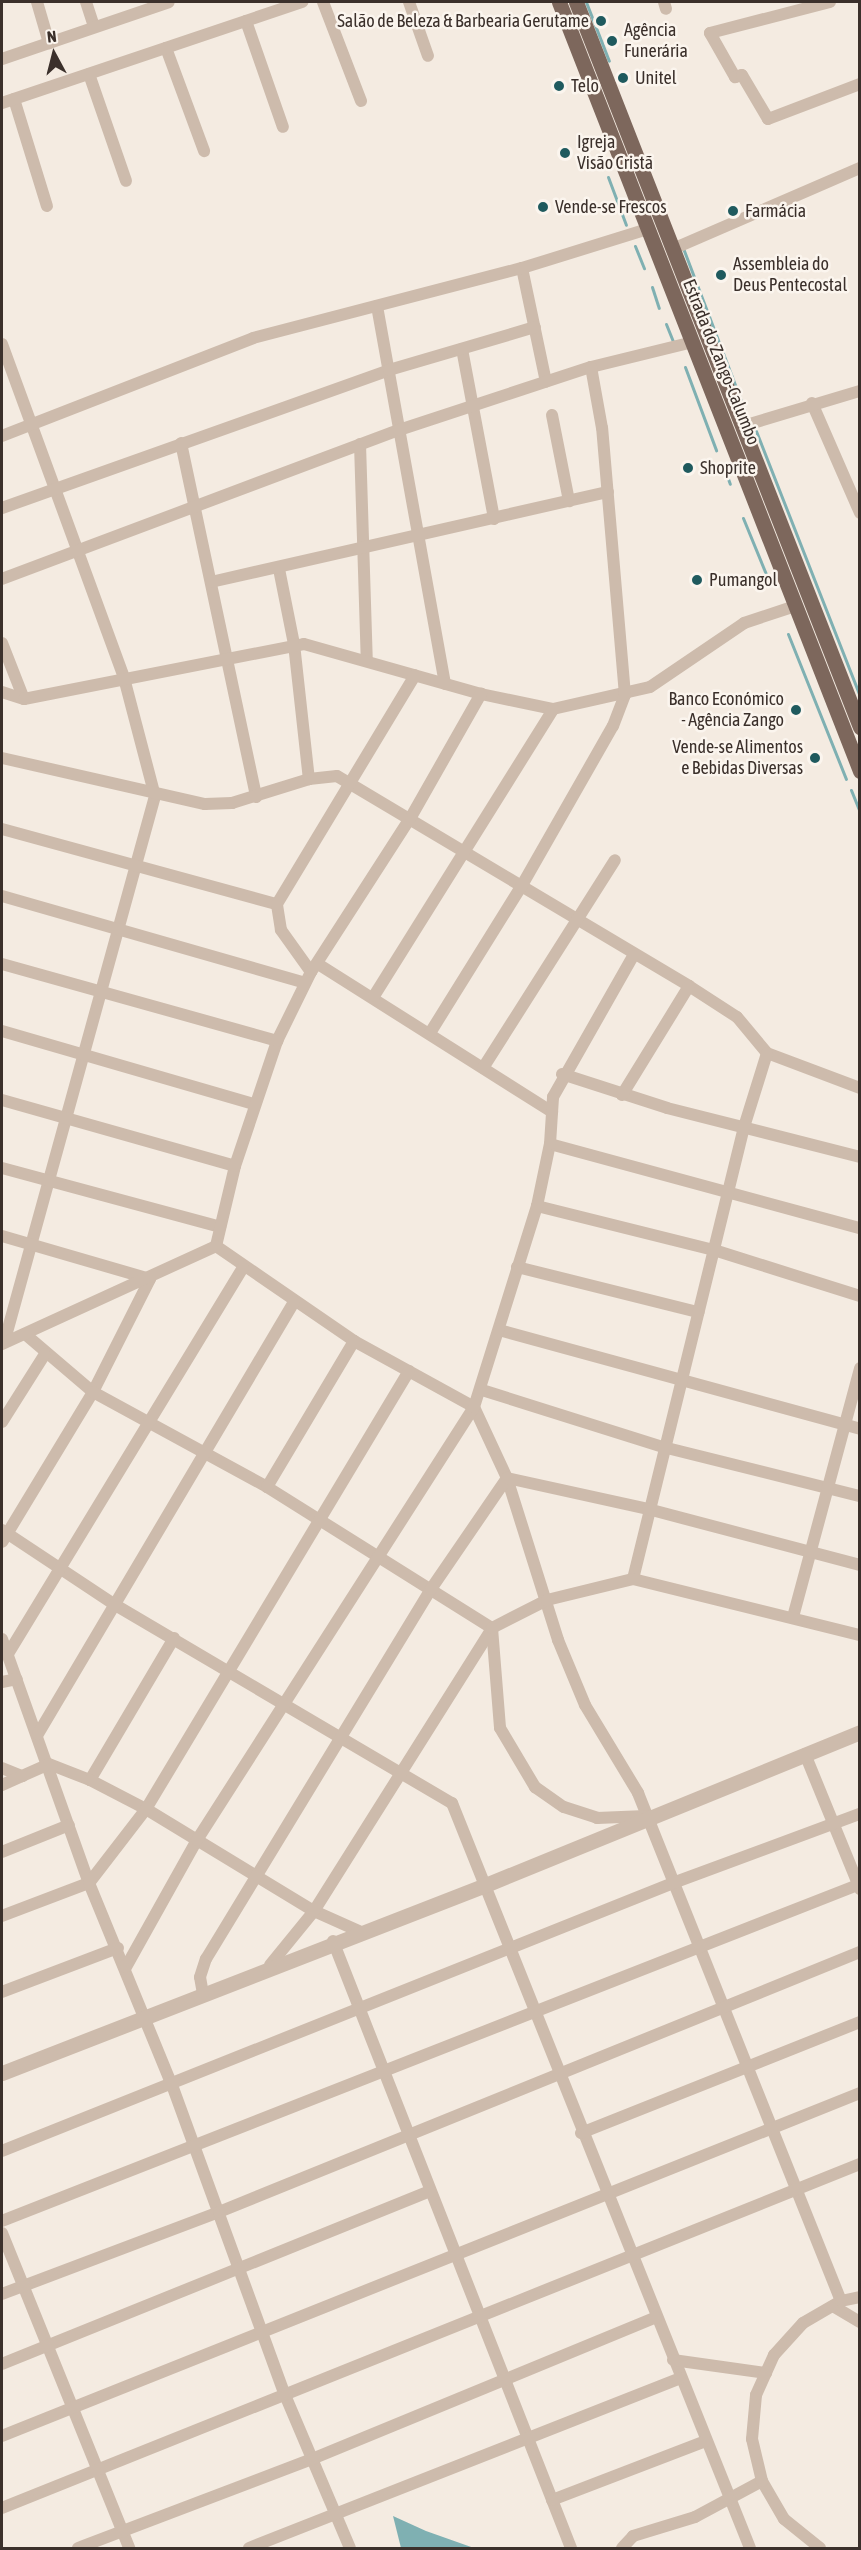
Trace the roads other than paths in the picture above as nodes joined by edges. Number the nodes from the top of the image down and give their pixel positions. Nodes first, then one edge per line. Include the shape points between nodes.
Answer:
1 (37, 2) edge
2 (86, 2) edge
3 (169, 2) edge
4 (302, 2) edge
5 (323, 2) edge
6 (409, 2) edge
7 (559, 2) edge
8 (576, 2) edge
9 (830, 2) edge
10 (815, 5) edge
11 (130, 7) edge
12 (246, 21) junction
13 (94, 27) junction
14 (49, 43) junction
15 (166, 48) junction
16 (428, 56) dead end
17 (2, 59) edge
18 (89, 74) junction
19 (860, 84) edge
20 (14, 99) junction
21 (361, 101) dead end
22 (2, 104) edge
23 (283, 127) dead end
24 (204, 151) dead end
25 (860, 168) edge
26 (126, 181) dead end
27 (47, 206) dead end
28 (645, 230) junction
29 (675, 248) junction
30 (522, 268) junction
31 (377, 306) junction
32 (535, 327) junction
33 (693, 342) junction
34 (2, 344) edge
35 (462, 349) junction
36 (5, 363) edge
37 (591, 367) junction
38 (389, 370) junction
39 (546, 382) junction
40 (860, 391) edge
41 (812, 403) junction
42 (470, 406) junction
43 (552, 415) dead end
44 (30, 424) junction
45 (743, 426) junction
46 (399, 430) junction
47 (2, 436) edge
48 (181, 443) junction
49 (360, 444) junction
50 (53, 488) junction
51 (608, 492) junction
52 (569, 501) junction
53 (195, 506) junction
54 (2, 508) edge
55 (860, 513) edge
56 (494, 519) junction
57 (418, 538) junction
58 (366, 549) junction
59 (76, 551) junction
60 (279, 569) junction
61 (2, 579) edge
62 (211, 582) junction
63 (795, 606) junction
64 (2, 643) edge
65 (294, 644) junction
66 (226, 658) junction
67 (367, 662) junction
68 (415, 675) junction
69 (124, 678) junction
70 (445, 684) junction
71 (4, 692) edge
72 (481, 694) junction
73 (625, 695) junction
74 (24, 699) junction
75 (2, 706) edge
76 (553, 709) junction
77 (860, 727) edge
78 (2, 758) edge
79 (860, 771) edge
80 (309, 779) junction
81 (354, 783) junction
82 (155, 796) junction
83 (256, 797) junction
84 (411, 817) junction
85 (2, 829) edge
86 (463, 853) junction
87 (615, 860) dead end
88 (134, 864) junction
89 (521, 888) junction
90 (2, 896) edge
91 (277, 904) junction
92 (577, 920) junction
93 (118, 927) junction
94 (633, 956) junction
95 (2, 964) edge
96 (311, 973) junction
97 (689, 986) junction
98 (100, 991) junction
99 (374, 996) junction
100 (2, 1031) edge
101 (430, 1033) junction
102 (277, 1041) junction
103 (83, 1052) junction
104 (767, 1053) junction
105 (483, 1068) junction
106 (562, 1074) junction
107 (860, 1088) edge
108 (622, 1095) junction
109 (2, 1100) edge
110 (254, 1104) junction
111 (552, 1112) junction
112 (64, 1118) junction
113 (744, 1127) junction
114 (550, 1144) junction
115 (860, 1157) edge
116 (236, 1166) junction
117 (2, 1168) edge
118 (47, 1181) junction
119 (728, 1192) junction
120 (537, 1206) junction
121 (220, 1227) junction
122 (860, 1228) edge
123 (2, 1236) edge
124 (31, 1244) junction
125 (216, 1246) junction
126 (714, 1250) junction
127 (517, 1267) junction
128 (243, 1268) junction
129 (150, 1279) junction
130 (860, 1296) edge
131 (294, 1302) junction
132 (8, 1304) edge
133 (698, 1312) junction
134 (499, 1330) junction
135 (25, 1335) junction
136 (354, 1341) junction
137 (3, 1343) edge
138 (45, 1354) junction
139 (860, 1368) edge
140 (409, 1371) junction
141 (681, 1379) junction
142 (482, 1390) junction
143 (93, 1392) junction
144 (474, 1407) junction
145 (2, 1422) edge
146 (147, 1422) junction
147 (843, 1424) junction
148 (860, 1429) edge
149 (663, 1447) junction
150 (205, 1455) junction
151 (507, 1478) junction
152 (267, 1487) junction
153 (826, 1487) junction
154 (860, 1496) edge
155 (648, 1509) junction
156 (319, 1519) junction
157 (3, 1535) edge
158 (808, 1551) junction
159 (379, 1556) junction
160 (860, 1565) edge
161 (61, 1569) junction
162 (633, 1579) junction
163 (431, 1589) junction
164 (547, 1600) junction
165 (117, 1606) junction
166 (793, 1617) junction
167 (492, 1628) junction
168 (860, 1635) edge
169 (2, 1638) edge
170 (174, 1638) junction
171 (8, 1654) junction
172 (228, 1671) junction
173 (17, 1679) junction
174 (2, 1682) edge
175 (284, 1704) junction
176 (860, 1732) edge
177 (38, 1734) junction
178 (341, 1740) junction
179 (805, 1754) junction
180 (49, 1764) junction
181 (2, 1768) edge
182 (404, 1773) junction
183 (22, 1776) junction
184 (90, 1780) junction
185 (2, 1785) edge
186 (146, 1809) junction
187 (860, 1814) edge
188 (645, 1816) junction
189 (69, 1825) junction
190 (832, 1825) junction
191 (197, 1840) junction
192 (2, 1851) edge
193 (257, 1876) junction
194 (89, 1883) junction
195 (673, 1883) junction
196 (483, 1886) junction
197 (859, 1886) edge
198 (314, 1911) junction
199 (2, 1917) edge
200 (359, 1931) junction
201 (333, 1941) junction
202 (697, 1944) junction
203 (118, 1948) junction
204 (510, 1949) junction
205 (860, 1952) edge
206 (270, 1965) junction
207 (126, 1967) junction
208 (2, 1992) edge
209 (203, 1994) junction
210 (723, 2007) junction
211 (358, 2009) junction
212 (533, 2009) junction
213 (146, 2018) junction
214 (860, 2022) edge
215 (747, 2067) junction
216 (382, 2070) junction
217 (558, 2072) junction
218 (2, 2073) edge
219 (172, 2085) junction
220 (860, 2093) edge
221 (771, 2126) junction
222 (407, 2132) junction
223 (581, 2133) junction
224 (194, 2144) junction
225 (2, 2151) edge
226 (860, 2164) edge
227 (796, 2189) junction
228 (430, 2191) junction
229 (604, 2193) junction
230 (219, 2212) junction
231 (2, 2221) edge
232 (2, 2233) edge
233 (454, 2253) junction
234 (631, 2253) junction
235 (241, 2268) junction
236 (25, 2285) junction
237 (2, 2294) edge
238 (860, 2297) edge
239 (837, 2304) junction
240 (480, 2317) junction
241 (656, 2317) junction
242 (860, 2322) edge
243 (263, 2331) junction
244 (48, 2345) junction
245 (673, 2360) junction
246 (2, 2364) edge
247 (766, 2373) junction
248 (504, 2378) junction
249 (681, 2378) junction
250 (285, 2395) junction
251 (73, 2410) junction
252 (2, 2436) edge
253 (527, 2437) junction
254 (706, 2441) junction
255 (312, 2459) junction
256 (97, 2469) junction
257 (762, 2481) junction
258 (552, 2500) junction
259 (730, 2500) junction
260 (2, 2508) edge
261 (335, 2513) junction
262 (123, 2531) junction
263 (78, 2548) edge
264 (129, 2548) edge
265 (249, 2548) edge
266 (350, 2548) edge
267 (571, 2548) edge
268 (622, 2548) edge
269 (750, 2548) edge
270 (820, 2548) edge

1 - 14 street
2 - 13 street
3 - 11 street
4 - 12 street
5 - 21 street
6 - 16 street
7 - 28 main road, Estrada do Zango-Calumbo
8 - 29 main road, Estrada do Zango-Calumbo
9 - 10 street
10 - 19 street via 710,33 735,77 742,75 768,119
11 - 13 street
12 - 15 street
12 - 23 street
13 - 14 street
14 - 17 street
15 - 18 street
15 - 24 street
18 - 20 street
18 - 26 street
20 - 22 street
20 - 27 street
25 - 29 street
28 - 30 street
28 - 33 main road, Estrada do Zango-Calumbo
29 - 45 main road, Estrada do Zango-Calumbo
30 - 31 street
30 - 32 street
31 - 38 street
31 - 44 street via 254,339
32 - 35 street
32 - 39 street
33 - 37 street
33 - 63 main road, Estrada do Zango-Calumbo
34 - 36 street
35 - 38 street
35 - 42 street
36 - 44 street
37 - 39 street
37 - 51 street
38 - 46 street
38 - 48 street
39 - 42 street
40 - 41 street
41 - 45 street
41 - 55 street
42 - 46 street
42 - 56 street
43 - 52 street
44 - 47 street
44 - 50 street
45 - 77 main road, Estrada do Zango-Calumbo
46 - 49 street
46 - 57 street
48 - 50 street
48 - 53 street
49 - 53 street
49 - 58 street
50 - 54 street
50 - 59 street
51 - 52 street
51 - 73 street
52 - 56 street
53 - 59 street
53 - 62 street
56 - 57 street
57 - 58 street
57 - 70 street
58 - 60 street
58 - 67 street
59 - 61 street
59 - 69 street
60 - 62 street
60 - 65 street
62 - 66 street
63 - 73 street via 744,623 675,673
63 - 79 main road, Estrada do Zango-Calumbo
64 - 74 street
65 - 66 street
65 - 67 street
65 - 80 street
66 - 69 street
66 - 83 street
67 - 68 street
68 - 70 street
68 - 81 street
69 - 74 street
69 - 82 street
70 - 72 street
71 - 74 street
71 - 75 street
72 - 76 street
72 - 84 street
73 - 76 street
73 - 89 street via 613,726
76 - 86 street
78 - 82 street
80 - 81 street via 337,776
80 - 83 street
81 - 84 street
81 - 91 street
82 - 83 street via 205,804
82 - 88 street
84 - 86 street
84 - 96 street
85 - 88 street
86 - 89 street
86 - 99 street
87 - 92 street
88 - 91 street
88 - 93 street
89 - 92 street
89 - 101 street
90 - 93 street
91 - 96 street via 280,930
92 - 94 street
92 - 105 street
93 - 96 street
93 - 98 street
94 - 97 street
94 - 106 street
95 - 98 street
96 - 99 street
96 - 102 street
97 - 104 street via 737,1017
97 - 108 street
98 - 102 street
98 - 103 street
99 - 101 street
100 - 103 street
101 - 105 street
102 - 110 street
103 - 110 street
103 - 112 street
104 - 107 street
104 - 113 street
105 - 111 street
106 - 108 street
106 - 111 street
108 - 113 street
109 - 112 street
110 - 116 street
111 - 114 street
112 - 116 street
112 - 118 street
113 - 115 street
113 - 119 street
114 - 119 street
114 - 120 street
116 - 121 street
117 - 118 street
118 - 121 street
118 - 124 street
119 - 122 street
119 - 126 street
120 - 126 street
120 - 127 street
121 - 125 street
123 - 124 street
124 - 129 street
124 - 132 street
125 - 128 street
125 - 129 street
126 - 130 street
126 - 133 street
127 - 133 street
127 - 134 street
128 - 131 street
128 - 146 street
129 - 135 street
129 - 143 street
131 - 136 street
131 - 150 street
132 - 137 street
133 - 141 street
134 - 141 street
134 - 142 street
135 - 137 street
135 - 138 street
136 - 140 street
136 - 152 street
138 - 143 street
138 - 145 street
139 - 147 street
140 - 144 street
140 - 156 street
141 - 147 street
141 - 149 street
142 - 144 street
142 - 149 street
143 - 146 street
143 - 157 street
144 - 151 street
144 - 159 street
146 - 150 street
146 - 161 street
147 - 148 street
147 - 153 street
149 - 153 street
149 - 155 street
150 - 152 street
150 - 165 street
151 - 155 street
151 - 163 street
151 - 164 street
152 - 156 street
153 - 154 street
153 - 158 street
155 - 158 street
155 - 162 street
156 - 159 street
156 - 172 street
157 - 161 street
158 - 160 street
158 - 166 street
159 - 163 street
159 - 175 street
161 - 165 street
161 - 171 street
162 - 164 street
162 - 166 street
163 - 167 street
163 - 178 street
164 - 167 street
164 - 188 street via 558,1640 585,1705 624,1767
165 - 170 street
165 - 177 street
166 - 168 street
167 - 182 street
167 - 188 street via 500,1728 535,1787 564,1807 597,1818
169 - 171 street
170 - 172 street
170 - 184 street
171 - 173 street
172 - 175 street
172 - 186 street
173 - 174 street
173 - 177 street
175 - 178 street
175 - 191 street
176 - 179 street
177 - 180 street
178 - 182 street
178 - 193 street
179 - 188 street
179 - 190 street
180 - 183 street
180 - 184 street
180 - 189 street
181 - 183 street
182 - 196 street via 452,1803 474,1848
182 - 198 street
183 - 185 street
184 - 186 street
186 - 191 street
186 - 194 street
187 - 190 street
188 - 195 street
188 - 196 street
189 - 192 street
189 - 194 street
190 - 195 street
190 - 197 street
191 - 193 street
191 - 207 street
193 - 198 street
193 - 209 street via 206,1959 200,1977
194 - 199 street
194 - 203 street
195 - 202 street
195 - 204 street
196 - 200 street
196 - 204 street
197 - 202 street
198 - 200 street
198 - 206 street
200 - 201 street
201 - 206 street
201 - 211 street
202 - 210 street
202 - 212 street
203 - 207 street
203 - 208 street
204 - 211 street
204 - 212 street
205 - 210 street
206 - 209 street
207 - 213 street
209 - 213 street
210 - 215 street
210 - 217 street
211 - 216 street
211 - 219 street
212 - 216 street
212 - 217 street
213 - 218 street
213 - 219 street
214 - 215 street
215 - 221 street
215 - 223 street
216 - 222 street
216 - 224 street
217 - 222 street
217 - 223 street
219 - 224 street
219 - 225 street
220 - 221 street
221 - 227 street
221 - 229 street
222 - 228 street
222 - 230 street
223 - 229 street
224 - 230 street
224 - 231 street
226 - 227 street
227 - 234 street
227 - 239 street
228 - 233 street
228 - 235 street
229 - 233 street
229 - 234 street
230 - 235 street
230 - 236 street
232 - 236 street
233 - 240 street
233 - 243 street
234 - 240 street
234 - 241 street
235 - 243 street
235 - 244 street
236 - 237 street
236 - 244 street
238 - 239 street
239 - 242 street
239 - 247 street via 803,2323 774,2355
240 - 248 street
240 - 250 street
241 - 245 street
241 - 248 street
243 - 250 street
243 - 251 street
244 - 246 street
244 - 251 street
245 - 247 street
245 - 249 street
247 - 257 street via 756,2395 752,2439
248 - 253 street
248 - 255 street
249 - 253 street
249 - 254 street
250 - 255 street
250 - 256 street
251 - 252 street
251 - 256 street
253 - 258 street
253 - 261 street
254 - 258 street
254 - 259 street
255 - 261 street
255 - 262 street
256 - 260 street
256 - 262 street
257 - 259 street
257 - 270 street via 784,2519
258 - 267 street
259 - 268 street via 695,2517 633,2536
259 - 269 street
261 - 265 street
261 - 266 street
262 - 263 street
262 - 264 street

